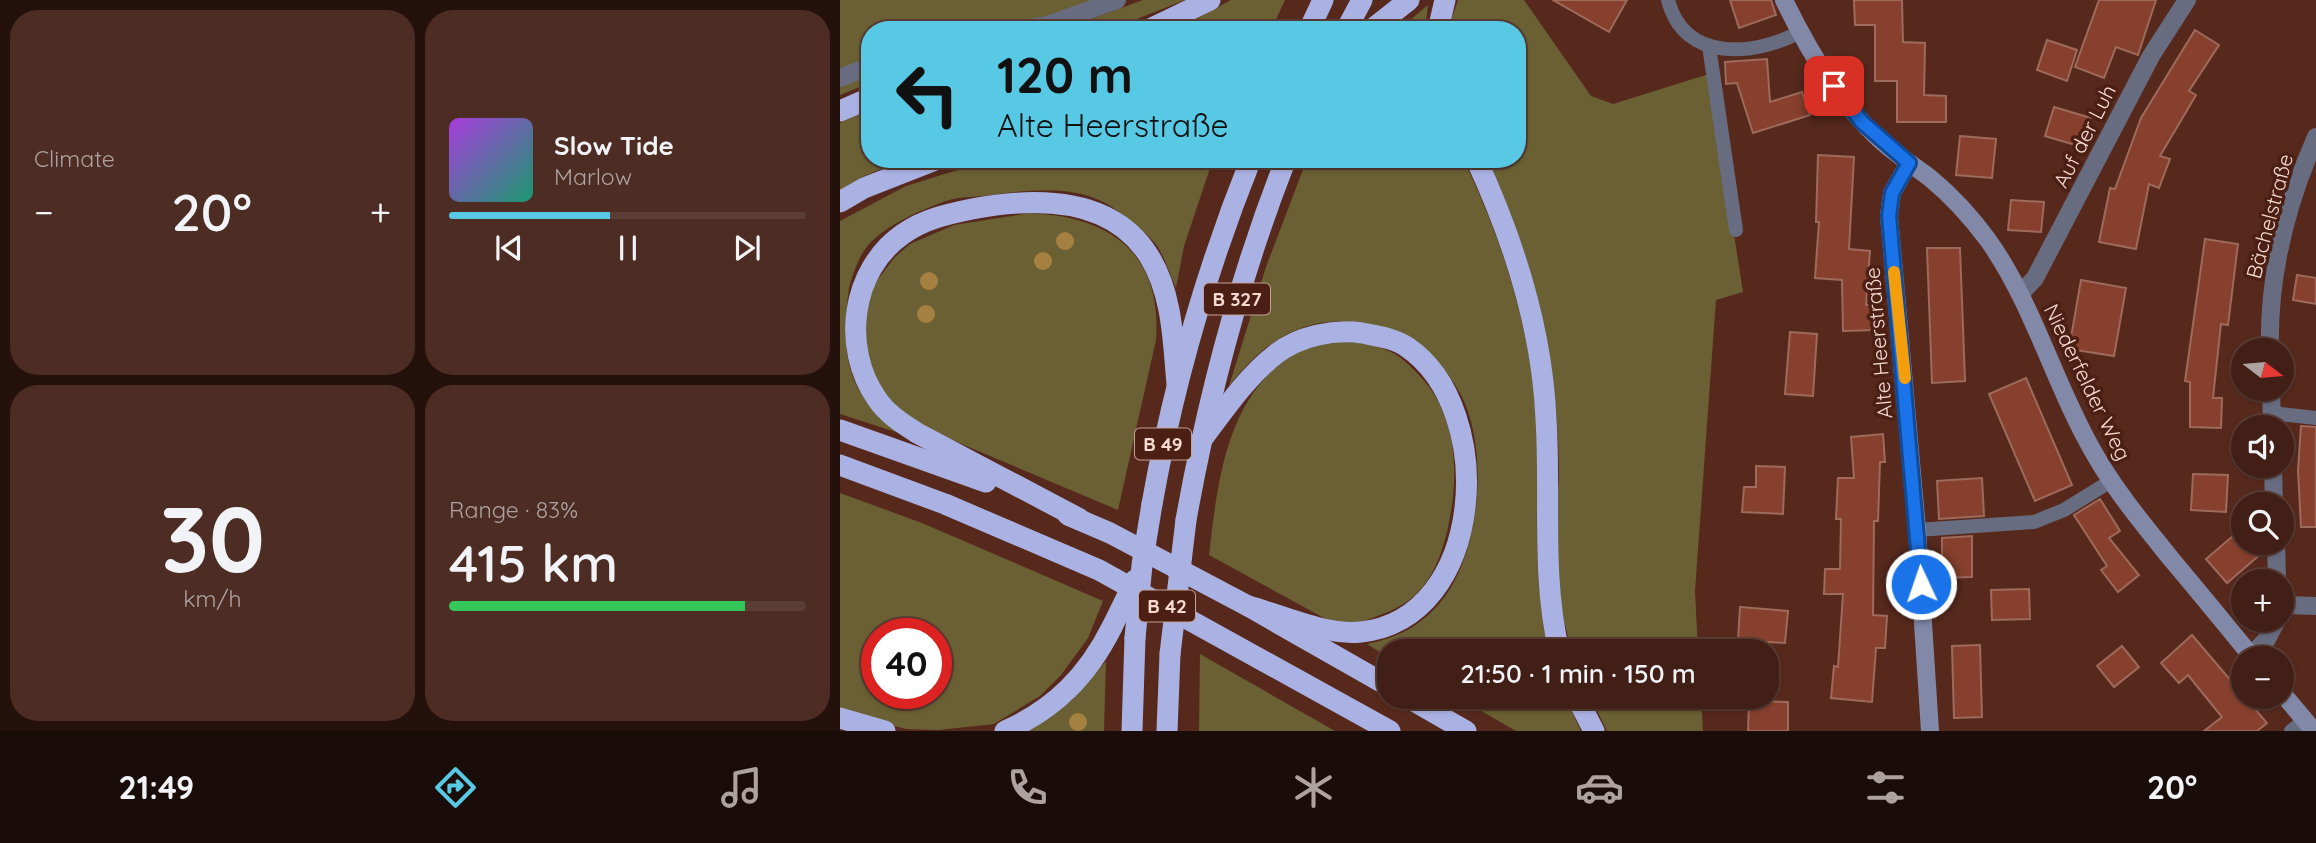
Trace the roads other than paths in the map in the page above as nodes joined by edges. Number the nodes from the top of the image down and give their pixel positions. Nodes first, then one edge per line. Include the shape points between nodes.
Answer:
1 (1117, 0) edge
2 (1210, 0) edge
3 (1323, 0) edge
4 (1362, 0) edge
5 (1409, 0) edge
6 (1445, 0) edge
7 (1668, 0) edge
8 (1784, 0) edge
9 (2187, 0) edge
10 (1059, 21) edge
11 (1167, 21) edge
12 (1313, 21) edge
13 (1351, 21) edge
14 (1382, 21) edge
15 (1440, 21) edge
16 (1800, 32) junction
17 (1709, 46) junction
18 (861, 70) edge
19 (840, 78) edge
20 (861, 101) edge
21 (840, 111) edge
22 (2316, 136) edge
23 (1909, 163) junction
24 (916, 168) edge
25 (1248, 168) edge
26 (1283, 168) edge
27 (1480, 168) edge
28 (840, 202) edge
29 (1736, 230) dead end
30 (2021, 293) junction
31 (2270, 338) edge
32 (1177, 384) junction
33 (2316, 418) edge
34 (2294, 419) edge
35 (840, 430) edge
36 (1200, 442) junction
37 (840, 465) edge
38 (840, 477) edge
39 (2111, 481) junction
40 (945, 504) junction
41 (1080, 519) junction
42 (1917, 530) junction
43 (1142, 565) junction
44 (2294, 605) edge
45 (1248, 606) junction
46 (2316, 606) edge
47 (1556, 639) edge
48 (2243, 646) edge
49 (1377, 680) edge
50 (1428, 709) edge
51 (1583, 709) edge
52 (2292, 709) edge
53 (840, 718) edge
54 (2303, 727) edge
55 (885, 731) edge
56 (1005, 731) edge
57 (1132, 731) edge
58 (1167, 731) edge
59 (1390, 731) edge
60 (1466, 731) edge
61 (1594, 731) edge
62 (1930, 731) edge

1 - 10 street
2 - 11 highway
3 - 12 highway
4 - 13 highway
5 - 14 highway
6 - 15 highway
7 - 17 lane via 1686,33
8 - 16 street
9 - 30 street, Auf der Luh via 2151,56 2035,278
16 - 17 lane via 1755,49
16 - 23 street via 1855,114
17 - 29 lane
18 - 19 street
20 - 21 highway
22 - 31 street, Bächelstraße via 2289,211 2274,274
23 - 30 street, Niederfelder Weg via 1968,215
23 - 42 street, Alte Heerstraße via 1892,193 1889,216
24 - 28 highway
25 - 32 highway, B 49 via 1205,285
26 - 36 highway, B 327 via 1232,317
27 - 47 highway via 1518,266 1539,346 1546,418 1549,588
30 - 39 street, Niederfelder Weg via 2084,435
32 - 41 highway via 1170,314 1159,274 1133,237 1099,213 1051,202 992,205 925,221 883,252 868,274 855,325 856,351 877,399 894,419 916,433
32 - 43 highway, B 49, bridge
33 - 34 lane
35 - 41 highway, B 42
36 - 45 highway via 1277,353 1330,333 1382,336 1405,346 1426,363 1454,406 1466,467 1465,502 1450,565 1422,607 1403,619 1360,633 1332,631
36 - 58 highway, B 327, bridge via 1170,654
37 - 40 highway, B 42
38 - 40 highway
39 - 42 lane via 2064,510 2034,522
39 - 48 street, Niederfelder Weg
40 - 59 highway, B 42 via 1099,570
41 - 45 highway, B 42
42 - 62 street, Alte Heerstraße
43 - 56 highway, bridge via 1094,660 1070,689 1043,711
43 - 57 highway, B 49, bridge
44 - 46 street
45 - 49 highway, B 42
50 - 60 highway
51 - 61 highway
52 - 54 street
53 - 55 highway

